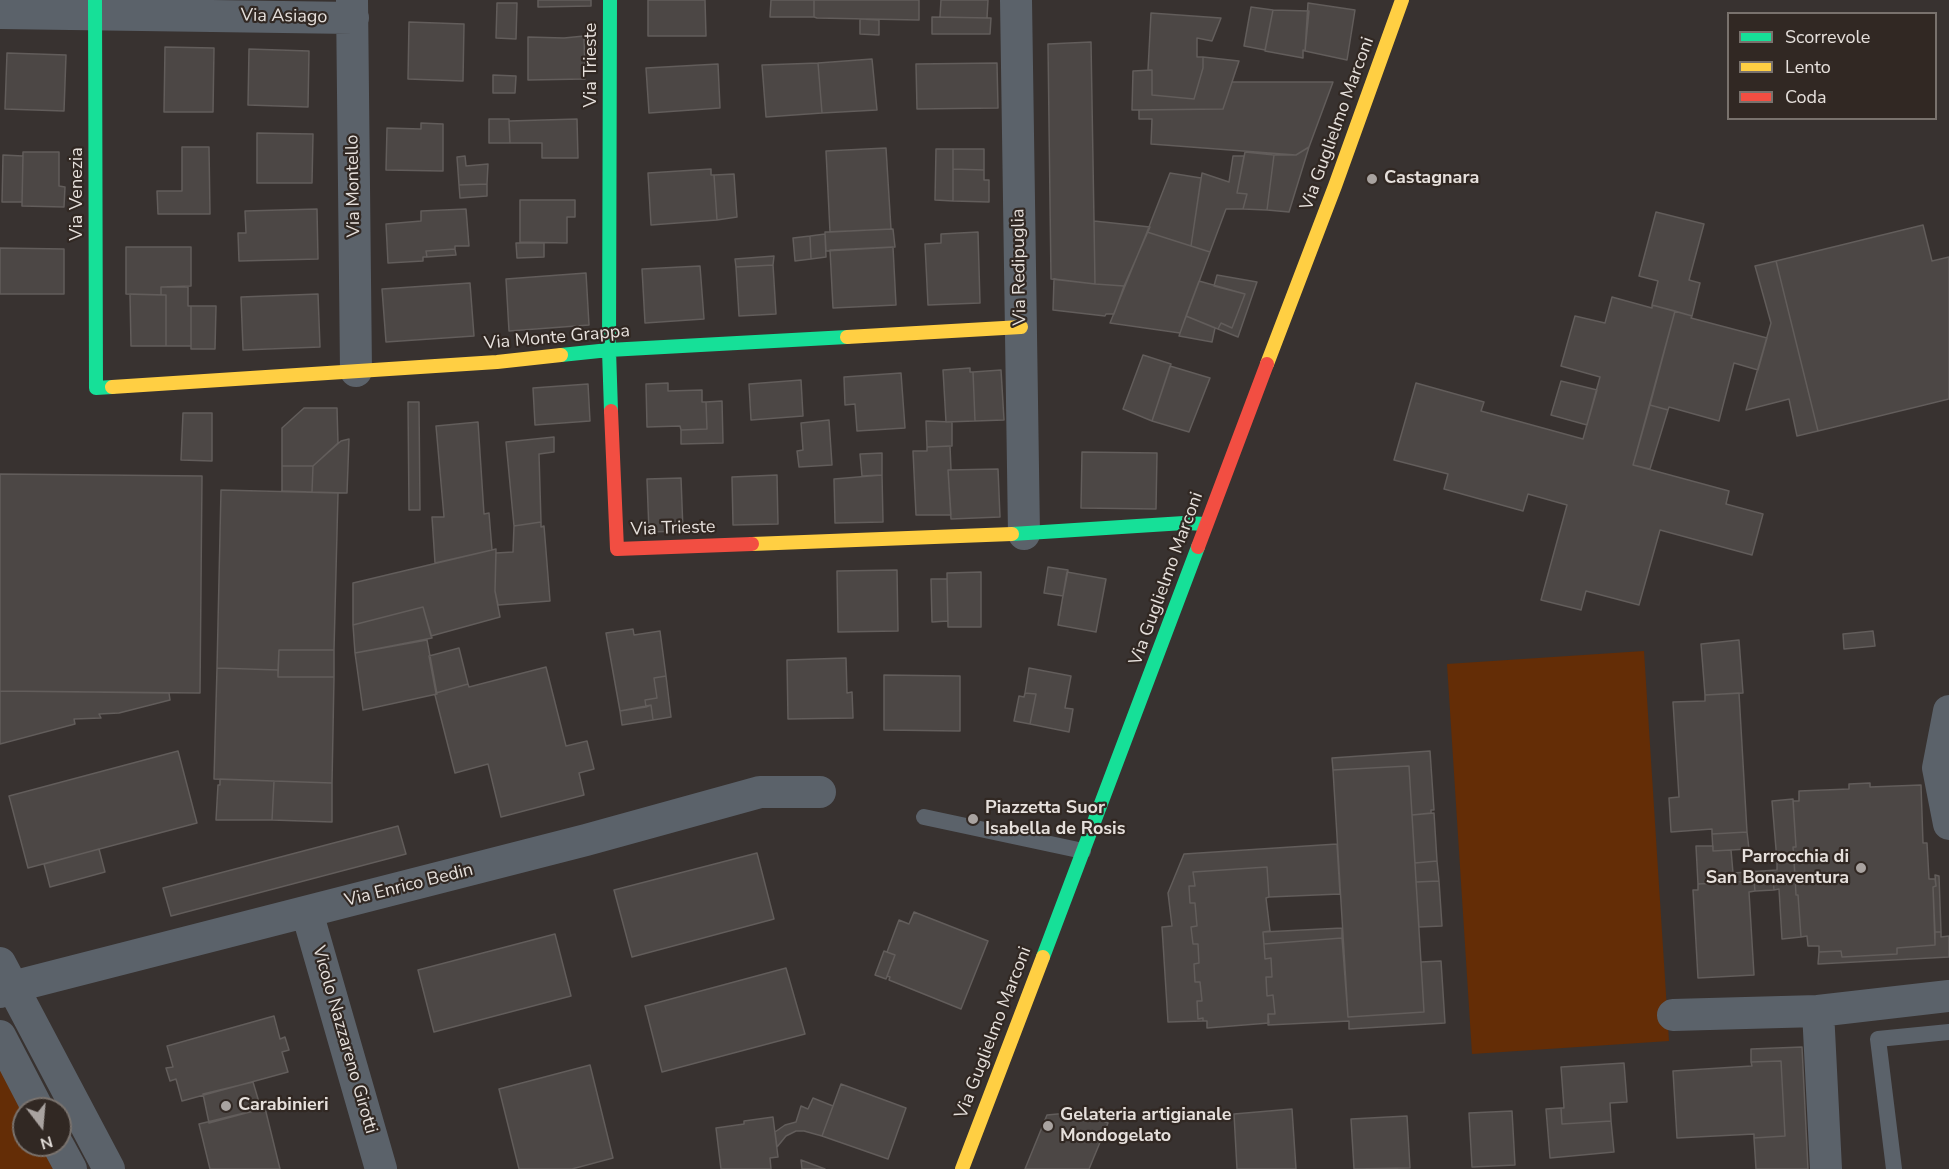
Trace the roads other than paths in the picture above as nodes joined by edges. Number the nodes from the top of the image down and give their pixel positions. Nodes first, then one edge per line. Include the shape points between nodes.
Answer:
1 (610, 0) edge
2 (1016, 0) edge
3 (1402, 0) edge
4 (95, 7) edge
5 (352, 9) edge
6 (0, 13) edge
7 (1021, 327) junction
8 (609, 350) junction
9 (356, 371) junction
10 (96, 388) joint
11 (1206, 524) junction
12 (1024, 534) junction
13 (1949, 711) edge
14 (820, 792) dead end
15 (924, 818) dead end
16 (1949, 824) edge
17 (1083, 851) junction
18 (307, 912) junction
19 (4, 981) edge
20 (1949, 996) edge
21 (1818, 1011) junction
22 (1673, 1015) dead end
23 (1949, 1032) edge
24 (0, 1036) edge
25 (32, 1097) edge
26 (110, 1169) edge
27 (381, 1169) edge
28 (962, 1169) edge
29 (1826, 1169) edge
30 (1894, 1169) edge

1 - 8 street, Via Trieste
2 - 7 street, Via Redipuglia
3 - 11 street, Via Guglielmo Marconi
4 - 5 street, Via Asiago
4 - 6 street, Via Asiago
4 - 10 street, Via Venezia
5 - 9 street, Via Montello
7 - 8 street, Via Monte Grappa
7 - 12 street, Via Redipuglia
8 - 9 street, Via Monte Grappa
8 - 12 street, Via Trieste via 617,549
9 - 10 street, Via Monte Grappa
11 - 12 street, Via Trieste
11 - 17 street, Via Guglielmo Marconi
13 - 16 street via 1938,768
14 - 18 street, Via Enrico Bedin via 760,792
15 - 17 lane
17 - 28 street, Via Guglielmo Marconi
18 - 19 street, Via Enrico Bedin
18 - 27 street, Vicolo Nazzareno Girotti
19 - 26 street
20 - 21 street
21 - 22 street
21 - 29 street
23 - 30 lane via 1878,1040
24 - 25 street

